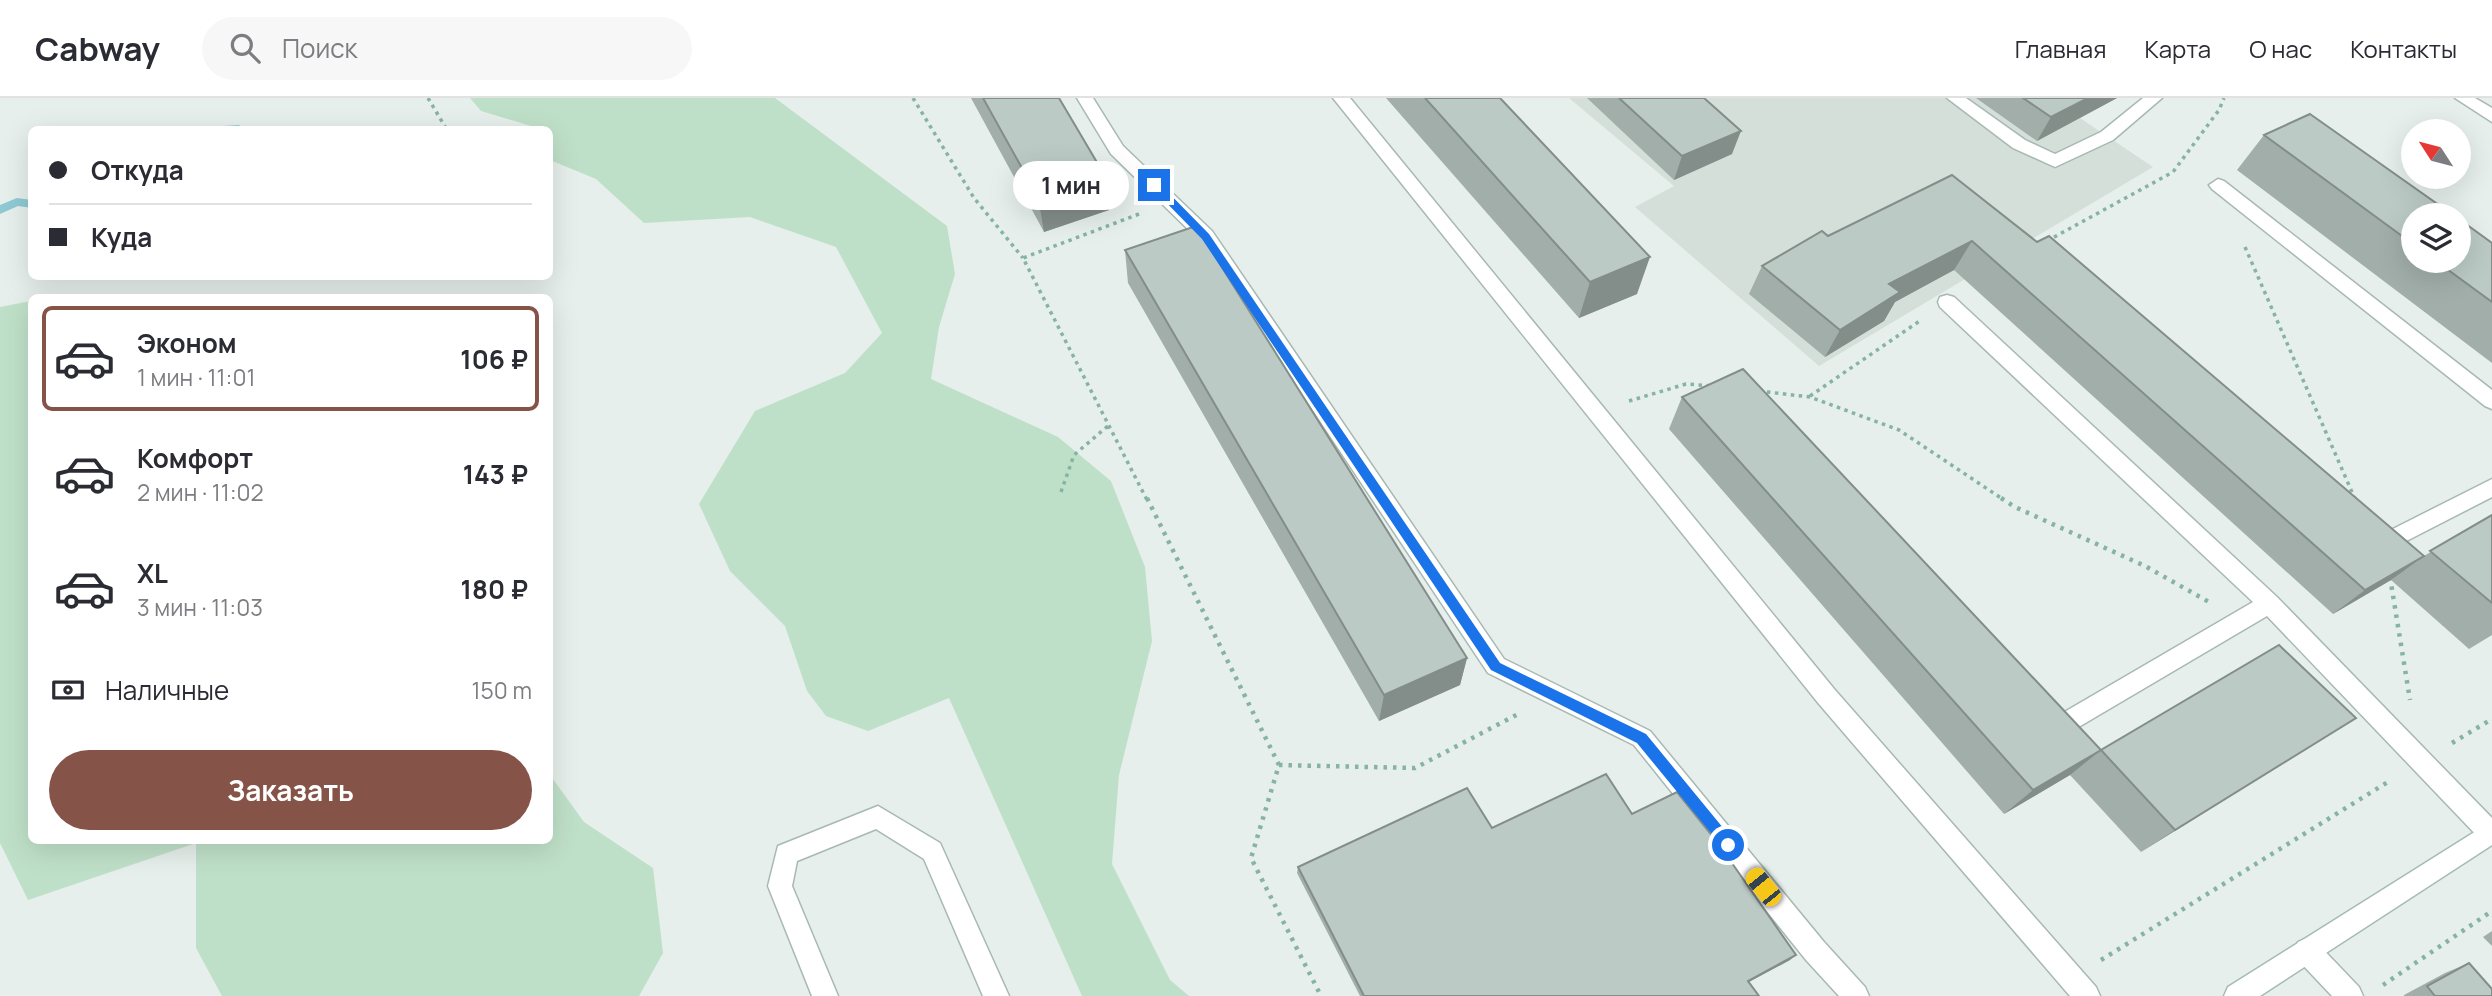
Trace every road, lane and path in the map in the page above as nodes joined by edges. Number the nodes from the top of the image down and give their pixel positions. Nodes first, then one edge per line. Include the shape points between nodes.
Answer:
1 (428, 98) edge
2 (913, 98) edge
3 (1085, 98) edge
4 (1341, 98) edge
5 (1955, 98) edge
6 (2154, 98) edge
7 (2224, 98) edge
8 (2463, 98) edge
9 (2492, 117) edge
10 (445, 126) edge
11 (2218, 185) joint
12 (1173, 202) junction
13 (2036, 247) edge
14 (1023, 258) junction
15 (1947, 302) joint
16 (1714, 386) edge
17 (1755, 391) edge
18 (1810, 397) junction
19 (2492, 401) edge
20 (1595, 411) junction
21 (1109, 425) junction
22 (2492, 487) edge
23 (1061, 492) dead end
24 (2376, 547) junction
25 (2269, 604) junction
26 (2241, 620) junction
27 (1554, 695) junction
28 (2492, 719) edge
29 (2057, 728) edge
30 (2420, 762) junction
31 (1279, 765) junction
32 (2491, 833) edge
33 (2492, 911) edge
34 (2307, 951) junction
35 (2072, 979) junction
36 (2378, 988) dead end
37 (825, 996) edge
38 (996, 996) edge
39 (1321, 996) edge
40 (1856, 996) edge
41 (2087, 996) edge
42 (2237, 996) edge
43 (2350, 996) edge

1 - 10 path
2 - 14 path via 974,198
3 - 12 main road via 1116,150
4 - 20 main road
5 - 6 main road via 2019,144 2055,162 2107,135
7 - 13 path via 2173,172
8 - 9 main road
11 - 19 main road
11 - 24 path
12 - 14 path
12 - 27 main road via 1206,236 1496,666
14 - 21 path
15 - 18 path
15 - 25 main road
16 - 20 path via 1686,383
17 - 18 path
18 - 26 path via 1899,430 2015,507 2145,566
20 - 35 main road via 1827,697
21 - 23 path via 1074,455
21 - 31 path
22 - 24 main road
24 - 30 path via 2391,580
25 - 26 main road
25 - 30 main road
26 - 29 main road
27 - 31 path via 1415,768
27 - 40 main road via 1642,738
28 - 30 path
30 - 32 main road
30 - 35 path
31 - 39 path via 1251,858
32 - 34 main road
33 - 36 path
34 - 42 main road
34 - 43 main road
35 - 41 main road
37 - 38 main road via 780,886 787,854 878,817 932,851

